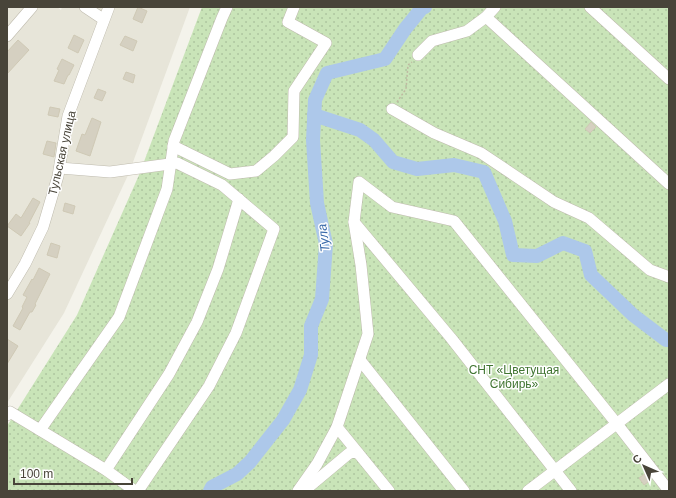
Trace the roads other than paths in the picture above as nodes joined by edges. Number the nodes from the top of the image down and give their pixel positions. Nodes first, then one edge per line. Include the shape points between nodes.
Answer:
1 (32, 7) edge
2 (85, 7) edge
3 (109, 7) edge
4 (226, 7) edge
5 (294, 7) edge
6 (495, 7) edge
7 (590, 7) edge
8 (486, 17) junction
9 (104, 19) junction
10 (7, 36) edge
11 (418, 55) road end
12 (669, 79) edge
13 (392, 109) road end
14 (173, 146) junction
15 (170, 164) junction
16 (60, 168) junction
17 (669, 184) edge
18 (239, 199) junction
19 (354, 222) junction
20 (669, 277) edge
21 (7, 294) edge
22 (360, 360) junction
23 (669, 384) edge
24 (7, 416) edge
25 (617, 424) junction
26 (337, 428) junction
27 (40, 430) junction
28 (358, 454) junction
29 (106, 470) junction
30 (555, 471) junction
31 (137, 491) edge
32 (298, 491) edge
33 (304, 491) edge
34 (389, 491) edge
35 (464, 491) edge
36 (528, 491) edge
37 (571, 491) edge
38 (669, 491) edge

1 - 10 street
2 - 9 street
3 - 9 street, Тульская улица
4 - 14 street
5 - 14 street via 288,22 326,43 294,91 293,137 256,171 230,174
6 - 8 street
7 - 12 street
8 - 11 street via 467,31 432,41
8 - 17 street
9 - 16 street, Тульская улица via 68,116
13 - 20 street via 434,133 481,153 554,202 589,218 650,270
14 - 15 street
15 - 16 street via 110,172
15 - 18 street via 177,163 222,185
15 - 27 street via 167,189 119,317
16 - 21 street, Тульская улица via 43,227
18 - 29 street via 218,269 197,322 169,374
18 - 31 street via 274,229 236,333 209,386
19 - 22 street via 368,334
19 - 25 street via 360,182 392,207 454,221
19 - 30 street via 451,338
22 - 26 street
22 - 35 street
23 - 25 street
24 - 27 street via 10,412
25 - 30 street
25 - 38 street
26 - 28 street
26 - 32 street
27 - 29 street
28 - 33 street via 351,452
28 - 34 street
29 - 31 street
30 - 36 street
30 - 37 street

